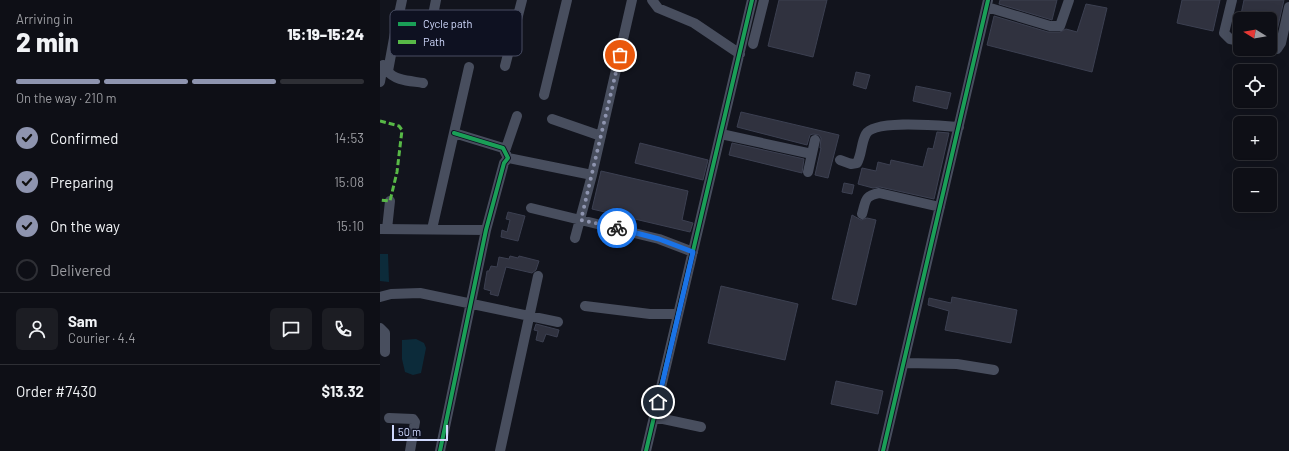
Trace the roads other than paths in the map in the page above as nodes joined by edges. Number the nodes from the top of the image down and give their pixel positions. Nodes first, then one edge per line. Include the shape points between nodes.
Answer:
1 (402, 0) edge
2 (436, 0) edge
3 (522, 0) edge
4 (567, 0) edge
5 (632, 0) edge
6 (652, 0) edge
7 (752, 0) edge
8 (764, 0) edge
9 (1069, 0) edge
10 (1232, 0) edge
11 (987, 3) edge
12 (1289, 7) edge
13 (400, 10) edge
14 (434, 10) edge
15 (519, 10) edge
16 (1233, 40) edge
17 (753, 44) dead end
18 (1277, 49) edge
19 (740, 54) junction
20 (391, 56) edge
21 (508, 56) edge
22 (383, 65) dead end
23 (505, 66) dead end
24 (469, 67) dead end
25 (380, 82) edge
26 (423, 83) dead end
27 (544, 95) dead end
28 (517, 116) dead end
29 (552, 119) dead end
30 (959, 127) junction
31 (454, 133) junction
32 (721, 134) junction
33 (601, 136) junction
34 (815, 140) dead end
35 (812, 154) junction
36 (506, 155) junction
37 (840, 160) dead end
38 (808, 172) dead end
39 (592, 175) junction
40 (390, 201) dead end
41 (940, 207) junction
42 (531, 208) dead end
43 (862, 214) dead end
44 (581, 220) junction
45 (384, 229) edge
46 (432, 229) junction
47 (486, 230) junction
48 (575, 238) dead end
49 (693, 252) junction
50 (538, 276) dead end
51 (380, 297) edge
52 (470, 303) junction
53 (585, 306) dead end
54 (678, 314) junction
55 (528, 316) junction
56 (558, 322) dead end
57 (380, 328) edge
58 (385, 352) dead end
59 (905, 362) junction
60 (994, 370) dead end
61 (654, 417) junction
62 (390, 418) dead end
63 (701, 427) dead end
64 (410, 451) edge
65 (440, 451) edge
66 (500, 451) edge
67 (646, 451) edge
68 (883, 451) edge

1 - 13 street
2 - 14 street
3 - 15 street
4 - 27 street
5 - 33 street
6 - 19 street via 658,8 694,24
7 - 19 street
8 - 17 street
9 - 11 street via 1060,26 1050,26
10 - 16 street via 1224,34
11 - 30 street
12 - 18 street
19 - 32 street
20 - 26 street via 388,71 390,74 400,79
21 - 23 street
22 - 25 street
24 - 31 street
28 - 36 street
29 - 33 street
30 - 37 street via 899,125 874,128 866,133 857,163 850,164
30 - 41 street
31 - 36 street via 496,145 503,148
31 - 46 street
32 - 35 street
32 - 49 street
33 - 39 street
34 - 35 street
35 - 38 street
36 - 39 street
36 - 47 street
39 - 44 street
40 - 45 street
41 - 43 street via 879,193 871,194 867,198
41 - 59 street
42 - 44 street
44 - 48 street
44 - 49 street via 659,239
45 - 46 street
46 - 47 street
47 - 52 street
49 - 54 street
50 - 55 street
51 - 52 street via 420,293
52 - 55 street
52 - 65 street
53 - 54 street via 650,314
54 - 61 street
55 - 56 street
55 - 66 street
57 - 58 street via 385,333
59 - 60 street via 957,364
59 - 68 street
61 - 63 street
61 - 67 street
62 - 64 street via 414,419

